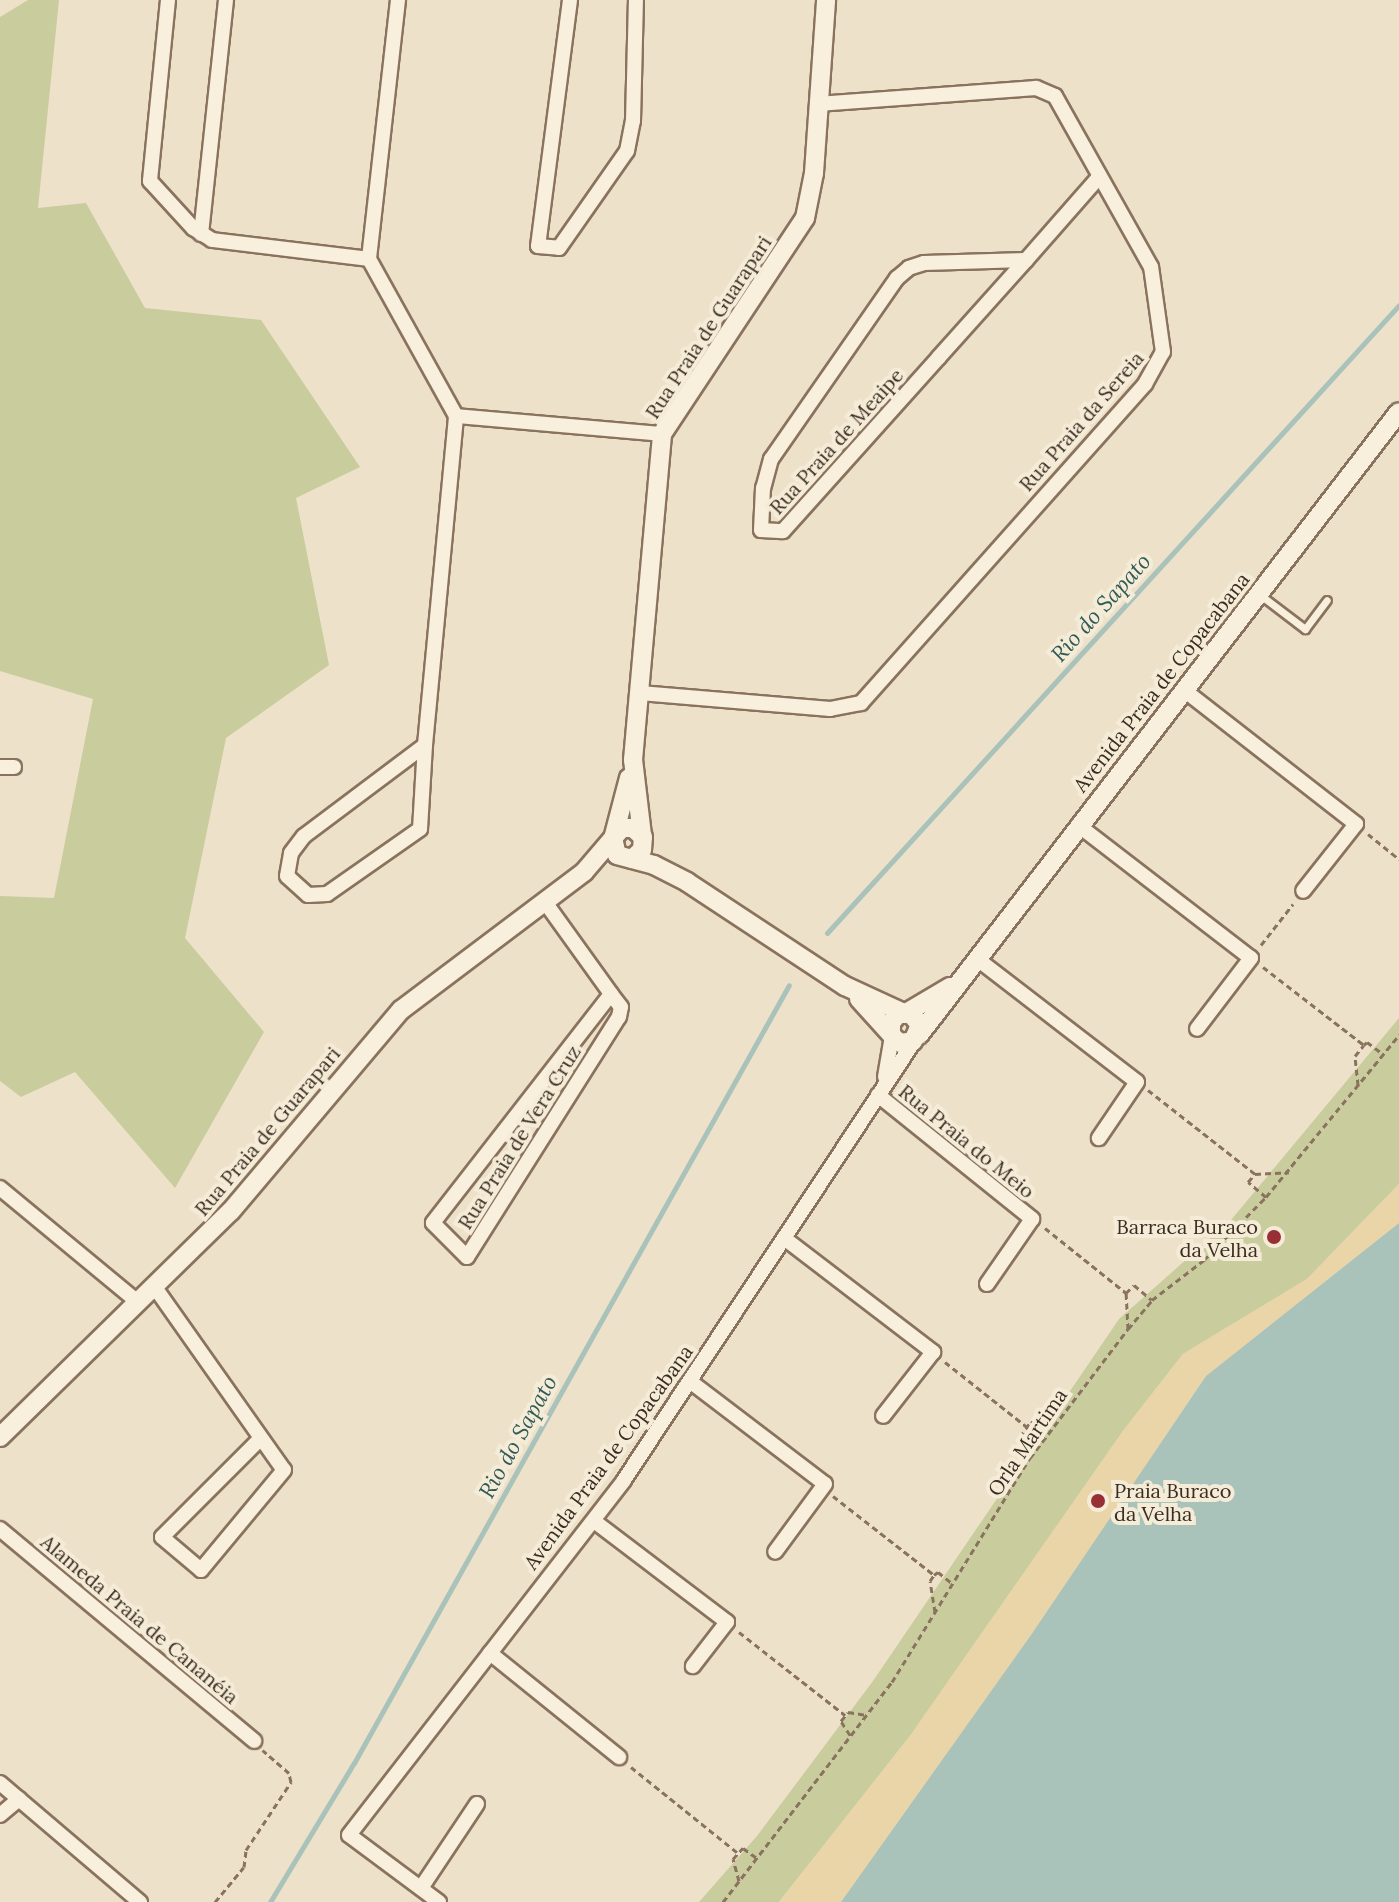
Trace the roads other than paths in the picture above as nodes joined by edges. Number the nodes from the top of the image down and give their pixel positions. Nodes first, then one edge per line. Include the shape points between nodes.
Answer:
1 (168, 0) edge
2 (226, 0) edge
3 (398, 0) edge
4 (570, 0) edge
5 (636, 0) edge
6 (823, 6) edge
7 (818, 104) junction
8 (1099, 177) junction
9 (201, 234) junction
10 (369, 259) junction
11 (1026, 260) junction
12 (1399, 412) edge
13 (456, 416) junction
14 (662, 434) junction
15 (1258, 593) junction
16 (1327, 600) dead end
17 (1184, 690) junction
18 (640, 693) junction
19 (425, 745) junction
20 (633, 760) junction
21 (1078, 825) junction
22 (642, 836) junction
23 (613, 837) junction
24 (630, 859) junction
25 (584, 872) junction
26 (687, 882) junction
27 (1303, 891) road end
28 (545, 902) junction
29 (976, 958) junction
30 (959, 981) junction
31 (845, 986) junction
32 (611, 994) junction
33 (905, 1013) junction
34 (1197, 1029) dead end
35 (892, 1035) junction
36 (918, 1036) junction
37 (880, 1092) junction
38 (1099, 1138) dead end
39 (0, 1188) edge
40 (784, 1238) junction
41 (987, 1284) dead end
42 (154, 1286) junction
43 (138, 1302) junction
44 (691, 1382) junction
45 (883, 1416) dead end
46 (0, 1437) edge
47 (260, 1439) junction
48 (594, 1521) junction
49 (0, 1529) edge
50 (775, 1552) dead end
51 (490, 1653) junction
52 (693, 1666) dead end
53 (254, 1741) road end
54 (619, 1757) road end
55 (0, 1783) edge
56 (19, 1799) junction
57 (477, 1804) dead end
58 (0, 1815) edge
59 (421, 1888) junction
60 (140, 1902) edge
61 (439, 1902) edge

1 - 9 street via 149,175
2 - 9 street
3 - 10 street
4 - 5 street via 538,246 559,248 627,151 633,121
6 - 7 street, Rua Praia de Guarapari
7 - 8 street, Rua Praia da Sereia via 1045,90 1062,104
7 - 14 street, Rua Praia de Guarapari via 805,218
8 - 11 street, Rua Praia de Meaipe
8 - 18 street, Rua Praia da Sereia via 1151,267 1163,337 1157,368 872,692 861,703 830,709
9 - 10 street via 224,243
10 - 13 street
11 - 11 street, Rua Praia de Meaipe via 924,263 897,278 771,459 761,530 783,531
12 - 15 street, Avenida Praia de Copacabana
13 - 14 street
13 - 19 street
14 - 18 street, Rua Praia de Guarapari
15 - 16 lane via 1305,629
15 - 17 street, Avenida Praia de Copacabana
17 - 21 street, Avenida Praia de Copacabana
17 - 27 street via 1356,824
18 - 20 street, Rua Praia de Guarapari
19 - 19 street via 304,836 291,853 287,876 308,895 327,894 420,829
20 - 22 street, Rua Praia de Guarapari
20 - 23 street, Rua Praia de Guarapari
21 - 29 street, Avenida Praia de Copacabana
21 - 34 street via 1251,958
22 - 23 street via 628,827
22 - 24 street via 642,850
22 - 26 street
23 - 24 street via 617,855
23 - 25 street, Rua Praia de Guarapari
24 - 25 street, Rua Praia de Guarapari
24 - 26 street
25 - 28 street, Rua Praia de Guarapari
26 - 31 street
28 - 32 street
28 - 42 street, Rua Praia de Guarapari via 401,1010 231,1211
29 - 30 street, Avenida Praia de Copacabana
29 - 38 street via 1137,1082
30 - 33 street, Avenida Praia de Copacabana
30 - 36 street, Avenida Praia de Copacabana
31 - 33 street
31 - 35 street
32 - 32 street, Rua Praia de Vera Cruz via 433,1223 467,1257 619,1017 621,1007
33 - 35 street via 891,1023
33 - 36 street via 919,1020
35 - 36 street via 901,1043
35 - 37 street, Avenida Praia de Copacabana
36 - 37 street, Avenida Praia de Copacabana
37 - 40 street, Avenida Praia de Copacabana
37 - 41 street, Rua Praia do Meio via 1032,1219
39 - 43 street
40 - 44 street, Avenida Praia de Copacabana
40 - 45 street via 933,1352
42 - 43 street, Rua Praia de Guarapari
42 - 47 street
43 - 46 street, Rua Praia de Guarapari
44 - 48 street, Avenida Praia de Copacabana
44 - 50 street via 825,1484
47 - 47 street via 284,1470 201,1570 162,1537
48 - 51 street, Avenida Praia de Copacabana
48 - 52 street via 727,1622
49 - 53 street, Alameda Praia de Cananéia
51 - 54 street
51 - 59 street, Avenida Praia de Copacabana via 349,1835
55 - 56 street
56 - 58 street
56 - 60 street
57 - 59 street
59 - 61 street

